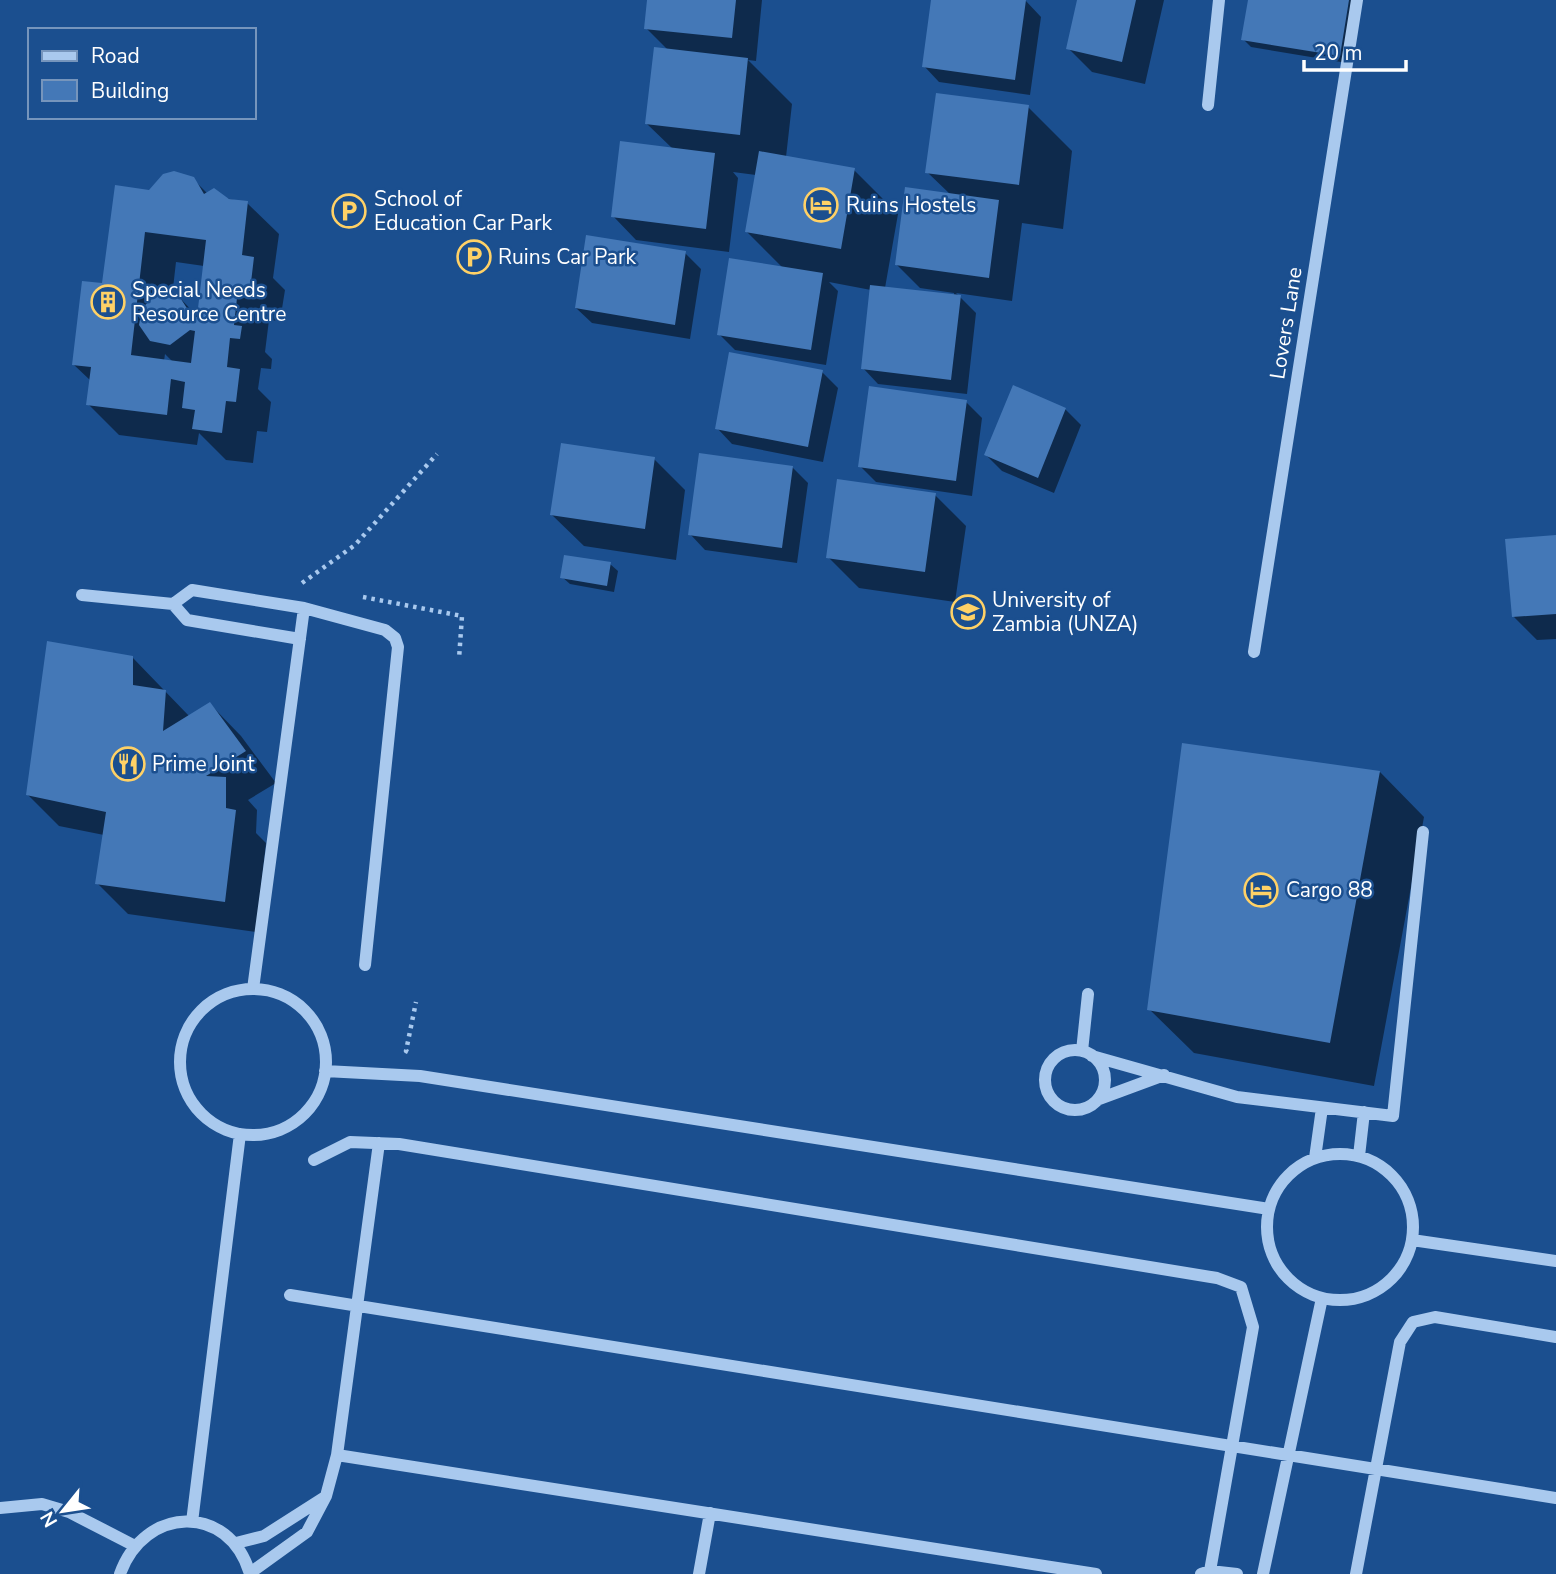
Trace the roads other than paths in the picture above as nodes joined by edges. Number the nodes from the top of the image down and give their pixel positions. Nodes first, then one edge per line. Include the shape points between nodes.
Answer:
1 (1219, 0) edge
2 (1357, 0) edge
3 (1208, 105) dead end
4 (82, 595) dead end
5 (173, 604) junction
6 (304, 608) junction
7 (300, 639) junction
8 (1254, 652) dead end
9 (1423, 832) dead end
10 (365, 965) dead end
11 (253, 989) junction
12 (1088, 994) dead end
13 (1087, 1053) junction
14 (325, 1071) junction
15 (1164, 1075) junction
16 (1099, 1099) junction
17 (1322, 1108) junction
18 (1364, 1112) junction
19 (240, 1133) junction
20 (379, 1143) junction
21 (1359, 1156) junction
22 (1315, 1158) junction
23 (314, 1160) dead end
24 (1269, 1209) junction
25 (1412, 1240) junction
26 (1556, 1261) edge
27 (290, 1295) dead end
28 (1322, 1298) junction
29 (357, 1305) junction
30 (1556, 1337) edge
31 (1230, 1446) junction
32 (337, 1455) junction
33 (1288, 1455) junction
34 (1375, 1469) junction
35 (326, 1496) junction
36 (1556, 1497) edge
37 (0, 1508) edge
38 (710, 1513) junction
39 (192, 1522) junction
40 (236, 1544) junction
41 (135, 1546) junction
42 (1205, 1572) edge
43 (250, 1573) edge
44 (120, 1574) edge
45 (699, 1574) edge
46 (1096, 1574) edge
47 (1237, 1574) edge
48 (1263, 1574) edge
49 (1356, 1574) edge

1 - 3 lane
2 - 8 lane, Lovers Lane
4 - 5 lane
5 - 6 lane via 192,590
5 - 7 lane via 187,620
6 - 7 lane
6 - 10 lane via 385,630 398,647
7 - 11 lane
9 - 18 lane via 1393,1115
11 - 14 lane via 284,995 308,1014 323,1041
11 - 19 lane via 219,996 204,1007 184,1037 180,1055 186,1090 195,1106 223,1128
12 - 13 lane
13 - 15 lane
13 - 16 lane via 1101,1065 1105,1076
13 - 16 lane via 1070,1050 1058,1054 1045,1073 1044,1084 1056,1105 1067,1110 1079,1111
14 - 19 lane via 313,1103 303,1115 274,1132
14 - 24 lane via 421,1076
15 - 16 lane
15 - 17 lane via 1237,1097
17 - 18 lane
17 - 22 lane
18 - 21 lane
19 - 39 lane
20 - 23 lane via 350,1142
20 - 29 lane
20 - 31 lane via 1217,1278 1241,1287 1253,1327
21 - 22 lane
21 - 25 lane via 1398,1182 1411,1209
22 - 24 lane via 1286,1177
24 - 28 lane via 1268,1241 1282,1271 1306,1292
25 - 26 lane
25 - 28 lane via 1408,1257 1387,1284 1356,1299
27 - 29 lane
28 - 33 lane
29 - 31 lane
29 - 32 lane
30 - 34 lane via 1435,1317 1413,1322 1400,1342
31 - 33 lane
31 - 42 lane
32 - 35 lane
32 - 38 lane
33 - 34 lane
33 - 48 lane
34 - 36 lane
34 - 49 lane
35 - 40 lane via 264,1536
35 - 43 lane via 307,1532
37 - 41 lane via 42,1504
38 - 45 lane
38 - 46 lane
39 - 40 lane via 216,1529
39 - 41 lane via 166,1524 143,1536
40 - 43 lane
41 - 44 lane
42 - 47 lane

